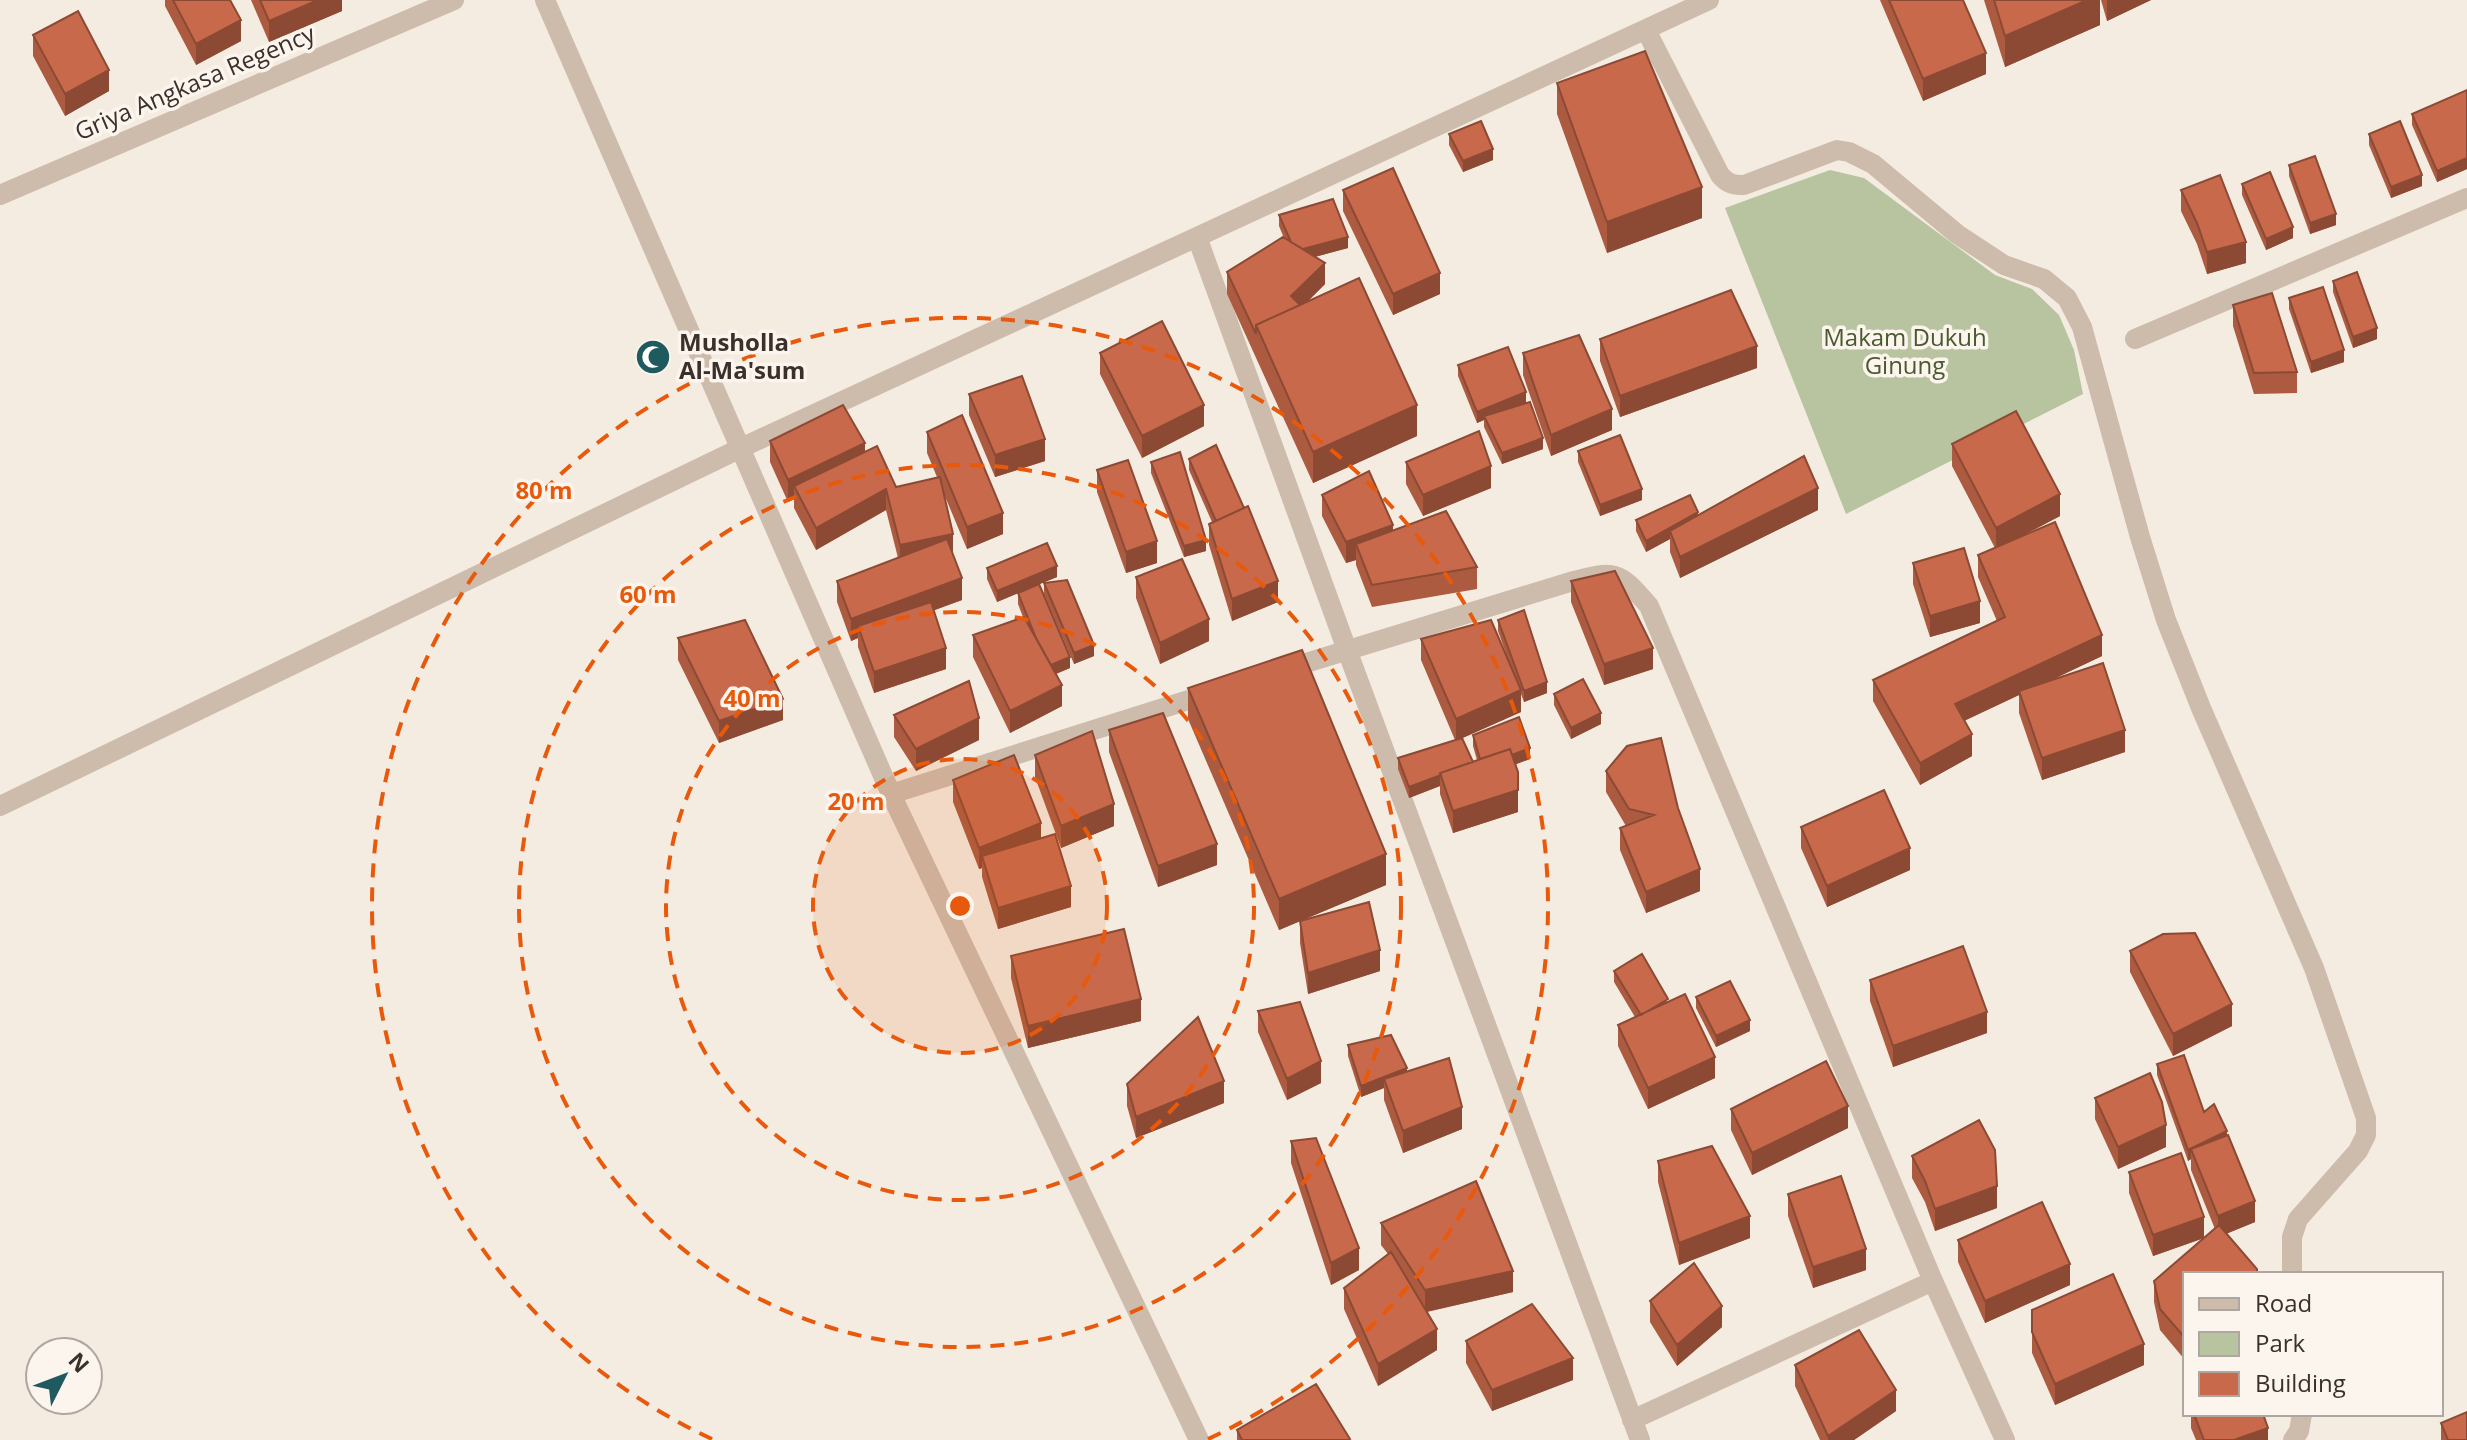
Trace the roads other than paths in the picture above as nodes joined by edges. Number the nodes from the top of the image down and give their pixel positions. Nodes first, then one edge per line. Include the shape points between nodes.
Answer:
1 (454, 0) edge
2 (545, 0) edge
3 (1709, 0) edge
4 (1646, 30) junction
5 (0, 195) edge
6 (2467, 198) edge
7 (1197, 237) junction
8 (2135, 339) dead end
9 (741, 448) junction
10 (1347, 650) junction
11 (1271, 674) edge
12 (1225, 688) edge
13 (891, 794) junction
14 (0, 806) edge
15 (2292, 1272) edge
16 (1933, 1281) junction
17 (2302, 1416) edge
18 (1632, 1420) junction
19 (1199, 1440) edge
20 (1640, 1440) edge
21 (2005, 1440) edge
22 (2293, 1440) edge

1 - 5 street, Griya Angkasa Regency
2 - 9 street
3 - 4 street
4 - 7 street
4 - 15 street via 1725,181 1744,185 1837,150 1849,152 1873,164 1957,234 2004,265 2044,279 2067,298 2082,327 2166,620 2314,968 2366,1118 2366,1135 2358,1151 2298,1219
6 - 8 street
7 - 9 street
7 - 10 street
9 - 13 street
9 - 14 street
10 - 11 street
10 - 16 street via 1570,582 1603,574 1626,580 1649,606
10 - 18 street
12 - 13 street
13 - 19 street
16 - 18 street
16 - 21 street
17 - 22 street
18 - 20 street

